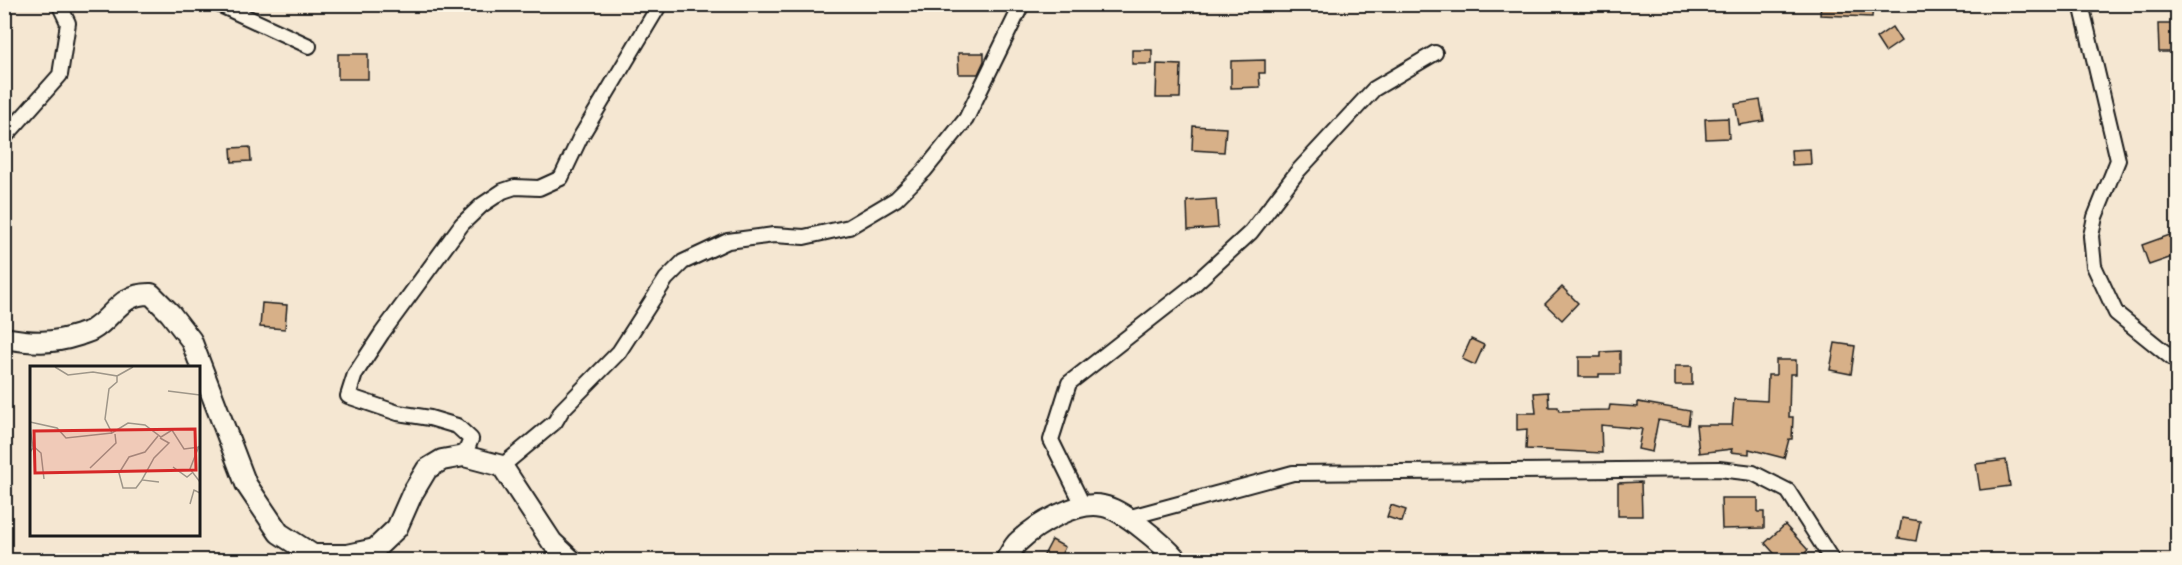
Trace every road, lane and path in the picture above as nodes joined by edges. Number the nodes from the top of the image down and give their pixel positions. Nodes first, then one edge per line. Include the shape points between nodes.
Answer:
1 (59, 4) edge
2 (218, 4) edge
3 (660, 4) edge
4 (1022, 4) edge
5 (2081, 4) edge
6 (309, 46) dead end
7 (1435, 52) dead end
8 (4, 138) edge
9 (4, 338) edge
10 (2178, 363) edge
11 (464, 456) junction
12 (502, 466) junction
13 (1084, 507) junction
14 (1127, 519) junction
15 (571, 561) edge
16 (1006, 561) edge
17 (1177, 561) edge
18 (1832, 561) edge

1 - 8 street via 68,23 60,75
2 - 6 street
3 - 11 street via 580,138 561,178 539,188 503,191 462,224 355,374 348,396 398,413 457,426 471,439
4 - 12 street via 966,119 896,199 849,227 804,237 774,235 729,241 683,262 666,279 619,352 555,422
5 - 10 street via 2118,160 2095,217 2091,236 2094,266 2116,313
7 - 13 street via 1374,89 1298,171 1251,232 1189,289 1069,383 1051,440
9 - 11 main road via 36,344 60,341 92,330 138,294 151,294 191,340 246,484 279,533 313,555 347,555 375,549 397,528 427,469 442,460
11 - 12 main road
12 - 15 main road via 552,542
13 - 14 main road via 1103,506
13 - 16 main road via 1039,525 1017,543
14 - 17 main road via 1162,543
14 - 18 street via 1293,473 1719,469 1753,473 1788,491

